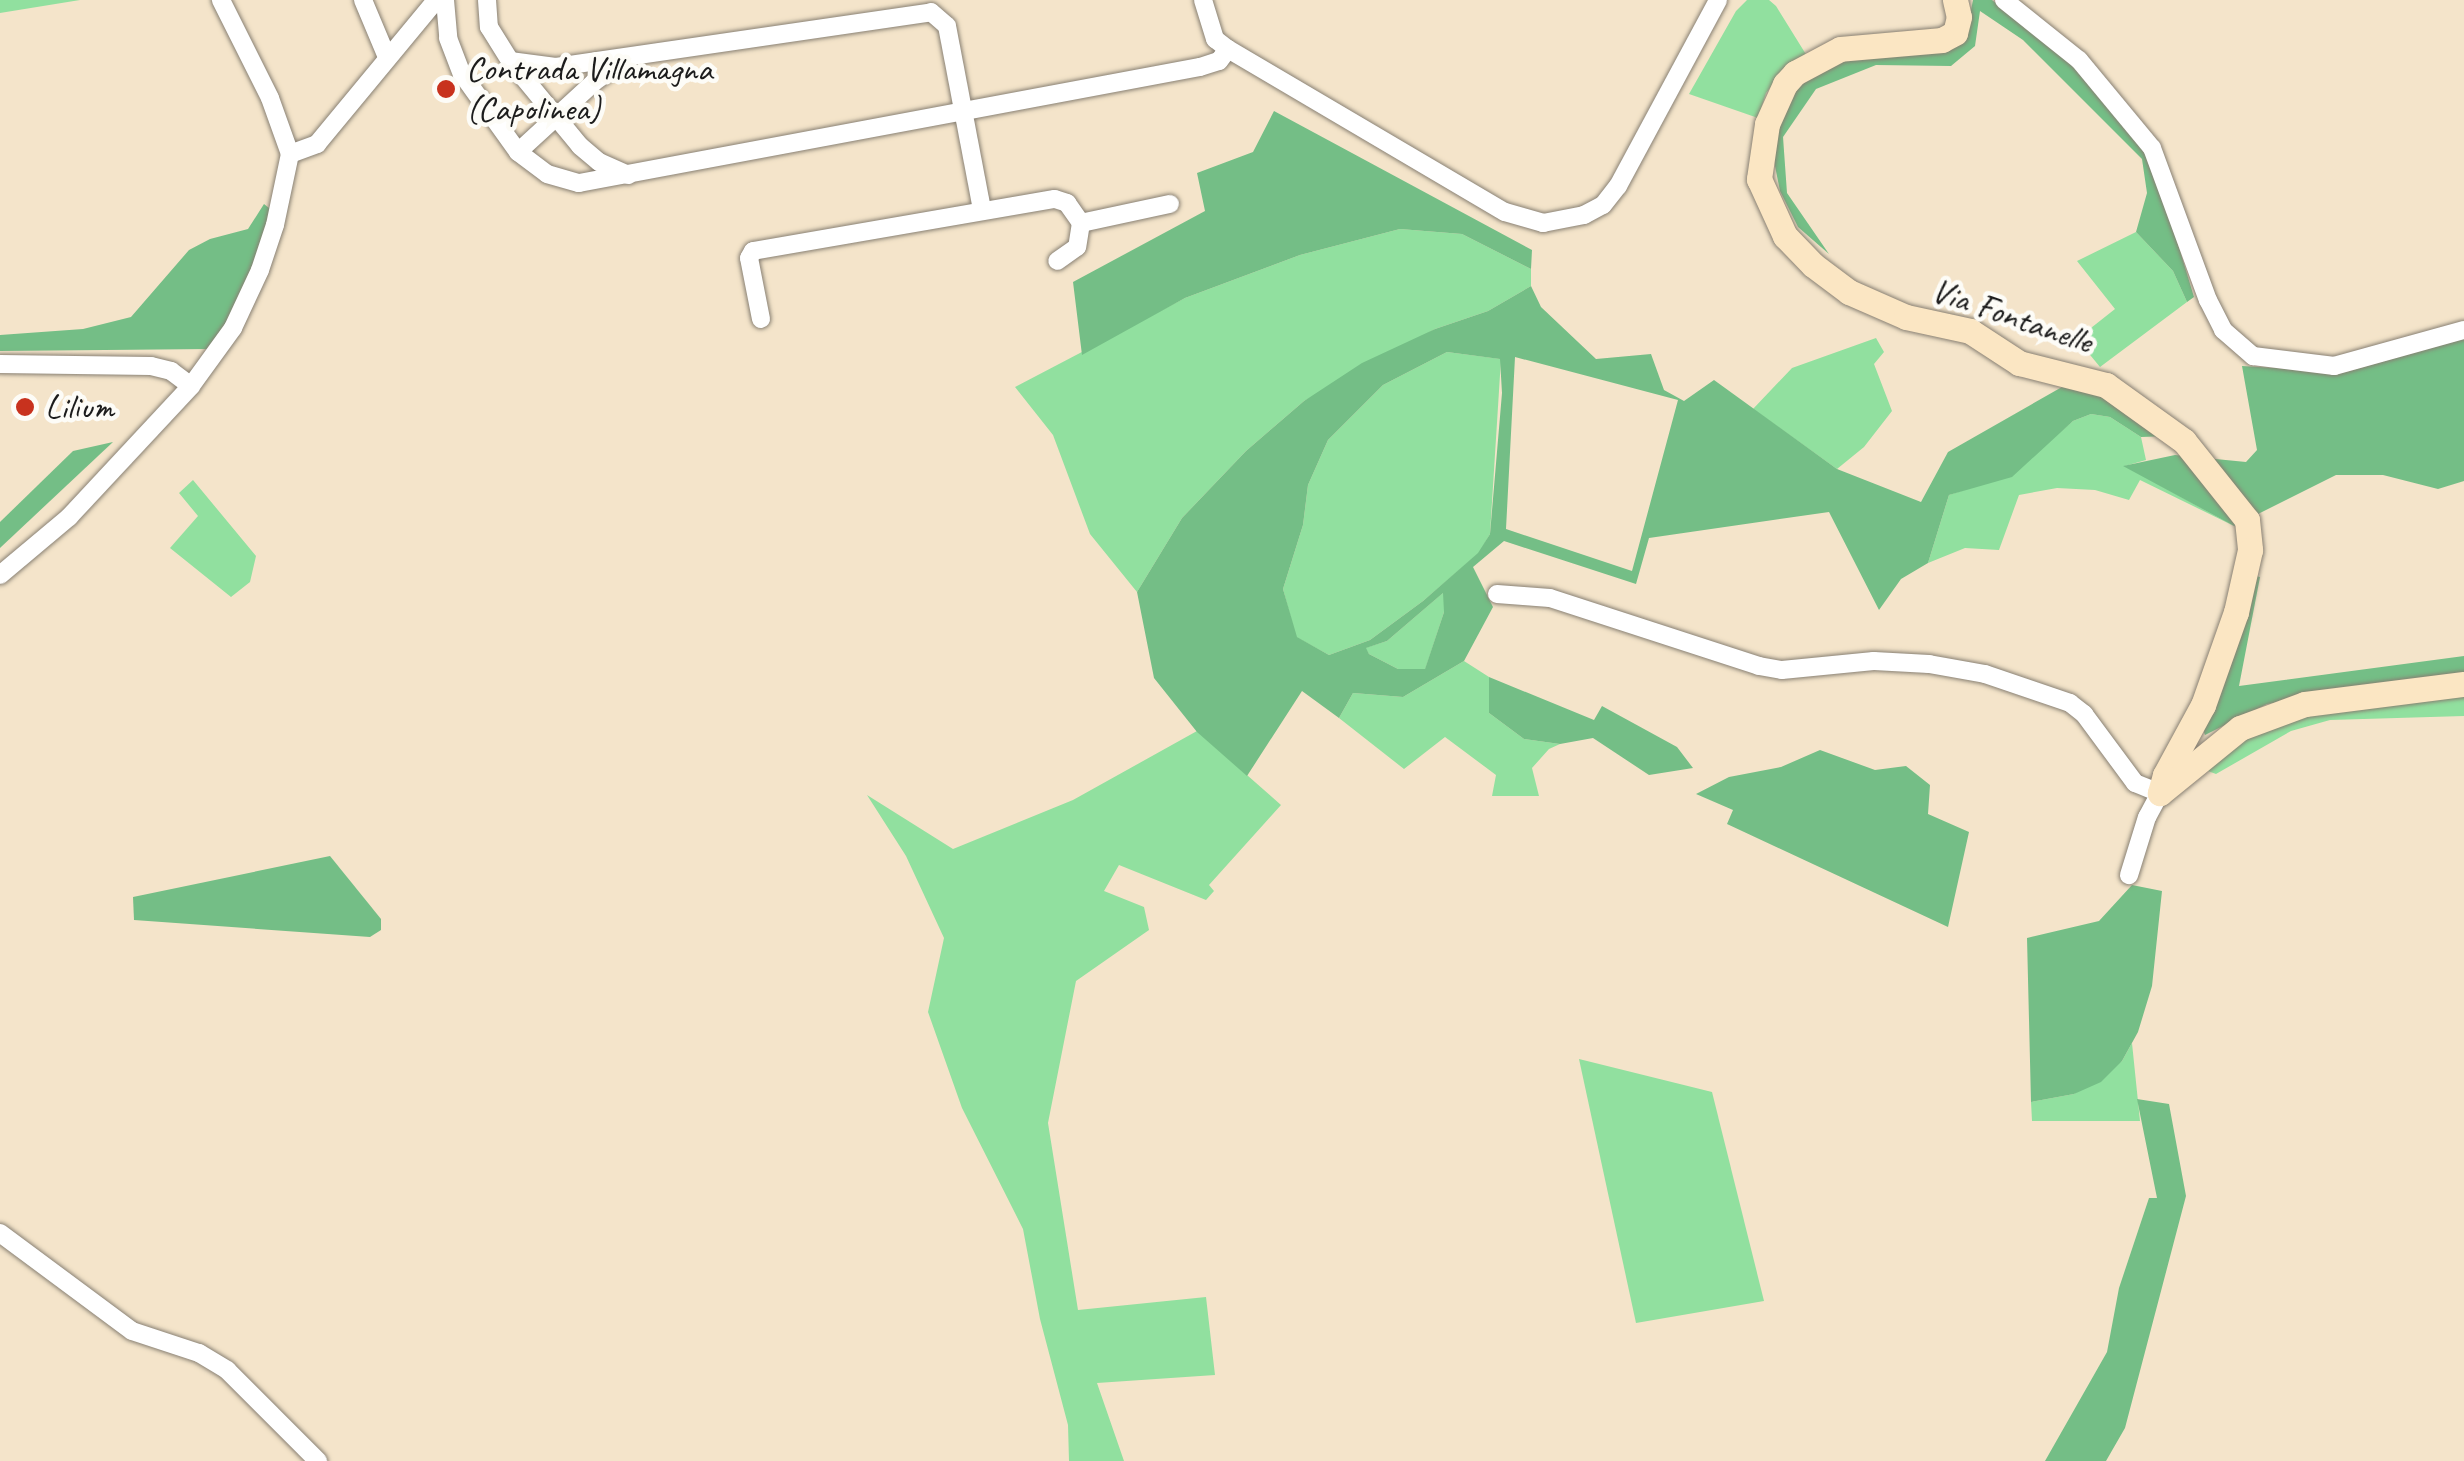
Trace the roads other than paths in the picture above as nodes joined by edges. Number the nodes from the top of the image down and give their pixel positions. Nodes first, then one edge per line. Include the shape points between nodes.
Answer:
1 (221, 0) edge
2 (363, 0) edge
3 (436, 0) edge
4 (446, 0) edge
5 (487, 0) edge
6 (1203, 0) edge
7 (1718, 0) edge
8 (1955, 0) edge
9 (2004, 0) edge
10 (1228, 49) junction
11 (631, 56) junction
12 (384, 61) junction
13 (510, 61) junction
14 (962, 111) junction
15 (555, 117) junction
16 (518, 152) junction
17 (290, 154) junction
18 (628, 175) junction
19 (1170, 204) dead end
20 (982, 210) junction
21 (1081, 223) junction
22 (1058, 261) dead end
23 (761, 320) dead end
24 (2464, 330) edge
25 (0, 364) edge
26 (191, 386) junction
27 (0, 575) edge
28 (1497, 594) dead end
29 (2464, 684) edge
30 (2160, 793) junction
31 (2129, 875) dead end
32 (0, 1233) edge
33 (318, 1461) edge

1 - 17 street
2 - 12 street
3 - 12 street
4 - 16 street via 448,38 462,74
5 - 13 street via 488,27
6 - 10 street via 1215,38
7 - 10 street via 1618,186 1584,215 1544,223 1505,212
8 - 30 street, Via Fontanelle via 1960,17 1954,33 1942,40 1840,49 1796,73 1767,124 1759,179 1785,236 1849,292 1906,318 1970,331 2019,363 2106,385 2184,441 2247,520 2250,550 2236,612 2203,705
9 - 24 street via 2079,60 2152,148 2208,300 2223,330 2253,356 2334,366
10 - 14 street via 1219,61 1200,66
11 - 13 street via 556,67
11 - 14 street via 931,12 947,26
11 - 15 street
12 - 17 street via 317,144
13 - 15 street
14 - 18 street
14 - 20 street
15 - 16 street
15 - 18 street via 599,162
16 - 18 street via 563,181
17 - 26 street via 276,225 244,310
19 - 21 street
20 - 21 street via 1055,199 1067,203
20 - 23 street via 753,251
21 - 22 street via 1077,247
25 - 26 street via 152,366
26 - 27 street via 69,517
28 - 30 street via 1550,598 1759,666 1929,664 2036,689 2084,714 2134,783
29 - 30 street via 2304,704 2240,728
30 - 31 street, Via Fontanelle
32 - 33 street via 132,1331 200,1353 227,1370

